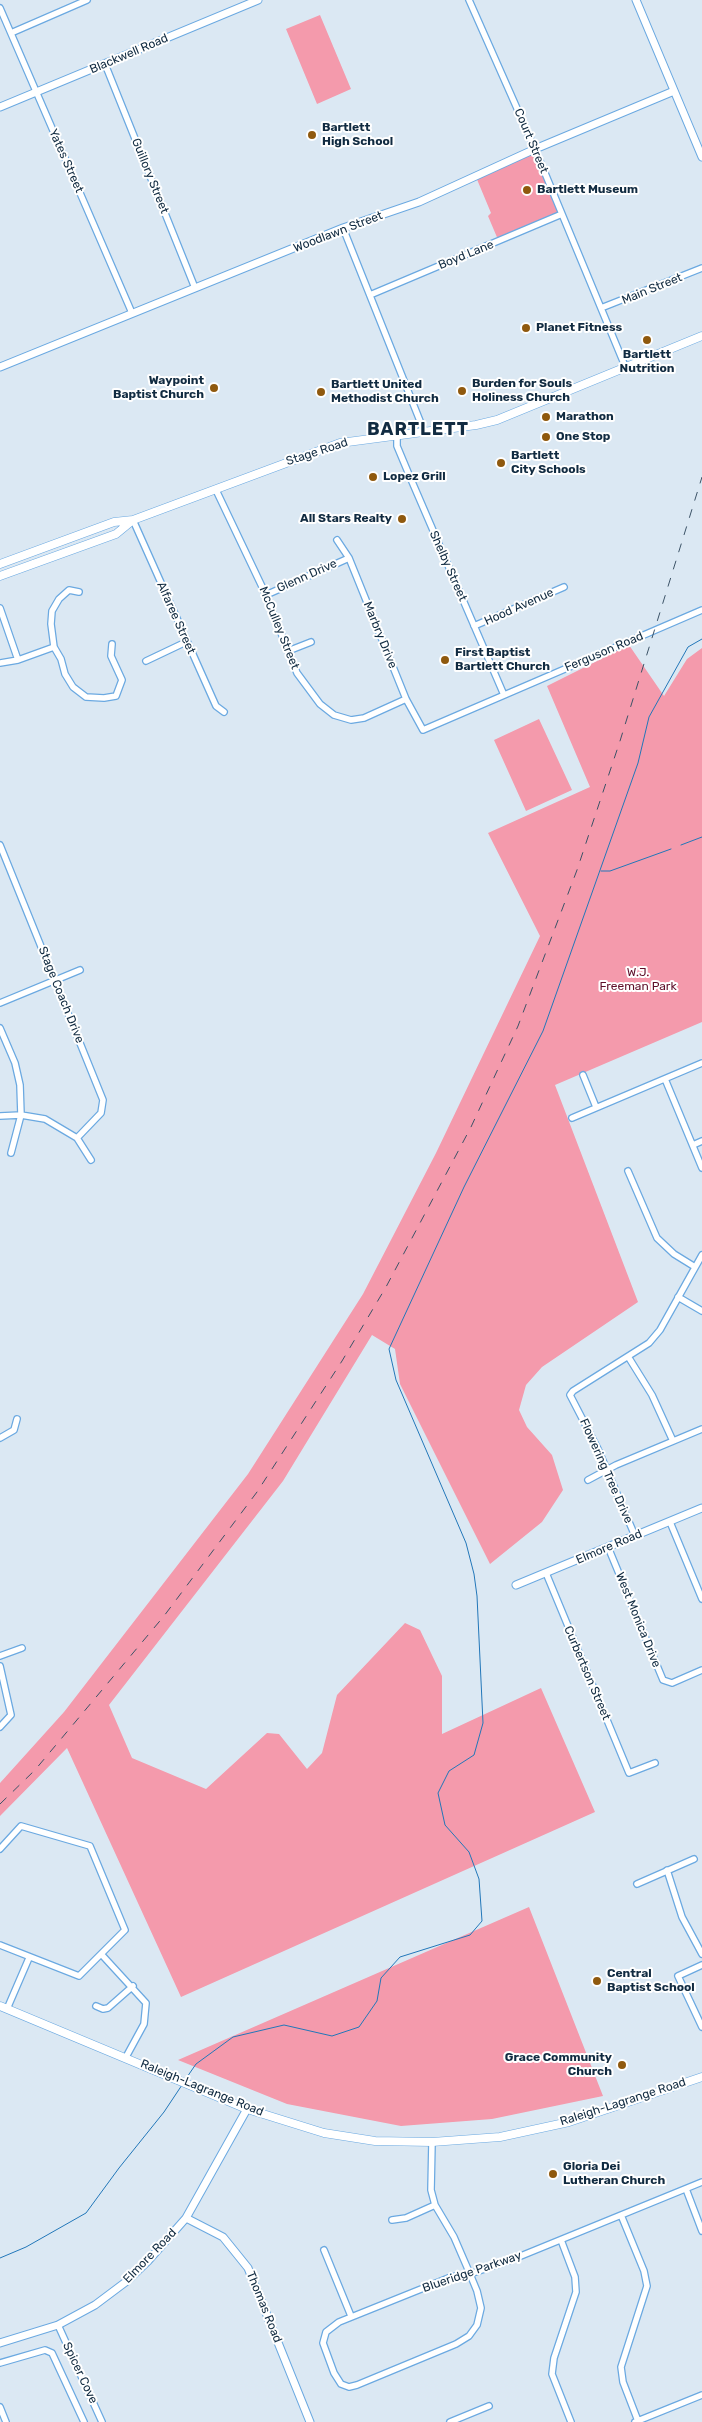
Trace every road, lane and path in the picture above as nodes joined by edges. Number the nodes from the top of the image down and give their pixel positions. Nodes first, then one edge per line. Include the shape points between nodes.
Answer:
1 (88, 0) edge
2 (258, 0) edge
3 (469, 0) edge
4 (636, 0) edge
5 (248, 2) edge
6 (0, 8) edge
7 (10, 33) junction
8 (105, 64) junction
9 (674, 91) junction
10 (36, 92) junction
11 (0, 107) edge
12 (535, 149) junction
13 (702, 157) edge
14 (562, 214) junction
15 (343, 228) junction
16 (702, 268) edge
17 (195, 288) junction
18 (370, 295) junction
19 (601, 308) junction
20 (132, 314) junction
21 (702, 336) edge
22 (625, 366) junction
23 (0, 367) edge
24 (424, 432) junction
25 (397, 436) junction
26 (216, 490) junction
27 (133, 520) junction
28 (337, 540) dead end
29 (349, 558) junction
30 (0, 564) edge
31 (0, 576) edge
32 (564, 587) dead end
33 (79, 592) dead end
34 (266, 595) junction
35 (0, 608) edge
36 (702, 610) edge
37 (474, 626) junction
38 (186, 642) junction
39 (311, 642) dead end
40 (112, 644) dead end
41 (54, 647) junction
42 (288, 652) junction
43 (18, 660) junction
44 (146, 661) dead end
45 (0, 663) edge
46 (504, 695) junction
47 (406, 699) junction
48 (224, 712) dead end
49 (423, 730) joint
50 (0, 845) edge
51 (80, 970) dead end
52 (55, 980) junction
53 (0, 1003) edge
54 (0, 1028) edge
55 (702, 1064) edge
56 (583, 1075) dead end
57 (665, 1079) junction
58 (596, 1107) junction
59 (21, 1115) junction
60 (0, 1116) edge
61 (572, 1118) dead end
62 (77, 1138) junction
63 (702, 1141) edge
64 (692, 1145) junction
65 (11, 1154) dead end
66 (90, 1160) dead end
67 (702, 1168) edge
68 (628, 1171) dead end
69 (702, 1255) edge
70 (695, 1267) junction
71 (678, 1298) junction
72 (702, 1311) edge
73 (629, 1358) junction
74 (17, 1419) dead end
75 (702, 1429) edge
76 (0, 1438) edge
77 (673, 1441) junction
78 (606, 1470) junction
79 (588, 1480) dead end
80 (702, 1508) edge
81 (670, 1522) junction
82 (635, 1536) junction
83 (608, 1547) junction
84 (546, 1573) junction
85 (516, 1585) dead end
86 (702, 1599) edge
87 (22, 1648) dead end
88 (0, 1656) edge
89 (0, 1666) edge
90 (702, 1670) edge
91 (0, 1727) edge
92 (656, 1763) dead end
93 (0, 1849) edge
94 (694, 1859) dead end
95 (667, 1870) junction
96 (636, 1884) dead end
97 (0, 1945) edge
98 (702, 1954) edge
99 (102, 1955) junction
100 (29, 1958) junction
101 (702, 1965) edge
102 (132, 1986) junction
103 (96, 2006) dead end
104 (4, 2008) edge
105 (702, 2027) edge
106 (126, 2058) junction
107 (702, 2077) edge
108 (247, 2109) junction
109 (432, 2142) junction
110 (702, 2182) edge
111 (686, 2189) junction
112 (435, 2205) junction
113 (621, 2216) junction
114 (186, 2218) junction
115 (392, 2220) dead end
116 (702, 2231) edge
117 (560, 2240) junction
118 (324, 2250) dead end
119 (470, 2274) junction
120 (351, 2316) junction
121 (58, 2325) junction
122 (0, 2343) edge
123 (0, 2363) edge
124 (702, 2395) edge
125 (489, 2406) dead end
126 (0, 2408) edge
127 (637, 2421) edge
128 (6, 2422) edge
129 (84, 2422) edge
130 (102, 2422) edge
131 (310, 2422) edge
132 (450, 2422) edge
133 (571, 2422) edge

1 - 7 street
2 - 5 street, Blackwell Road
3 - 12 street, Court Street
4 - 9 street
5 - 8 street, Blackwell Road
6 - 7 street, Yates Street
7 - 10 street, Yates Street
8 - 10 street, Blackwell Road
8 - 17 street, Guillory Street
9 - 12 street, Woodlawn Street
9 - 13 street
10 - 11 street, Blackwell Road
10 - 20 street, Yates Street
12 - 14 street, Court Street
12 - 15 street, Woodlawn Street via 418,202
14 - 18 street, Boyd Lane
14 - 19 street, Court Street
15 - 17 street, Woodlawn Street
15 - 18 street
16 - 19 street, Main Street
17 - 20 street, Woodlawn Street
18 - 24 street
19 - 22 street, Court Street
20 - 23 street, Woodlawn Street
21 - 22 main road, Stage Road
22 - 24 main road, Stage Road via 497,420 476,426
24 - 25 main road, Stage Road
25 - 26 main road, Stage Road via 340,443
25 - 37 street, Shelby Street via 397,446
26 - 27 main road, Stage Road
26 - 34 street, McCulley Street
27 - 30 main road, Stage Road via 114,522
27 - 31 main road, Stage Road via 116,534
27 - 38 street, Alfaree Street
28 - 29 street, Marbry Drive
29 - 34 street, Glenn Drive
29 - 47 street, Marbry Drive
32 - 37 street, Hood Avenue
33 - 41 street via 68,590 52,611
34 - 42 street, McCulley Street
35 - 43 street
36 - 46 street, Ferguson Road
37 - 46 street, Shelby Street
38 - 44 street
38 - 48 street, Alfaree Street via 216,706
39 - 42 street
40 - 41 street via 111,656 122,680 116,696 104,698 86,697 73,687 64,674
41 - 43 street
42 - 47 street, McCulley Street via 309,690 334,715 351,720 364,718
43 - 45 street
46 - 49 street, Ferguson Road
47 - 49 street, Marbry Drive
50 - 52 street, Stage Coach Drive
51 - 52 street
52 - 53 street
52 - 62 street, Stage Coach Drive via 103,1100 101,1113
54 - 59 street via 15,1063
55 - 57 street
56 - 58 street
57 - 58 street
57 - 64 street
58 - 61 street
59 - 60 street
59 - 62 street via 45,1119
59 - 65 street
62 - 66 street
63 - 64 street
64 - 67 street
68 - 70 street via 657,1238
69 - 70 street, Flowering Tree Drive
70 - 71 street, Flowering Tree Drive
71 - 72 street
71 - 73 street, Flowering Tree Drive via 656,1335
73 - 77 street via 652,1395
73 - 78 street, Flowering Tree Drive via 570,1395
74 - 76 street via 14,1430
75 - 77 street
77 - 78 street
78 - 79 street
78 - 82 street, Flowering Tree Drive
80 - 81 street, Elmore Road
81 - 82 street, Elmore Road
81 - 86 street
82 - 83 street, Elmore Road
83 - 84 street, Elmore Road
83 - 90 street, West Monica Drive via 663,1680 672,1683
84 - 85 street, Elmore Road
84 - 92 street, Curbertson Street via 629,1773
87 - 88 street
89 - 91 street via 10,1715
93 - 99 street via 21,1826 90,1846 126,1930
94 - 95 street
95 - 96 street
95 - 98 street via 682,1917
97 - 100 street
99 - 100 street via 79,1976
99 - 102 street
100 - 104 street
101 - 105 street via 678,1976
102 - 103 street via 108,2008
102 - 106 street via 146,2003 146,2010 137,2039
104 - 106 main road, Raleigh-Lagrange Road
106 - 108 main road, Raleigh-Lagrange Road
107 - 109 main road, Raleigh-Lagrange Road via 569,2122 500,2137
108 - 109 main road, Raleigh-Lagrange Road via 324,2133 375,2141
108 - 114 street, Elmore Road
109 - 112 street via 430,2172
110 - 111 street, Blueridge Parkway
111 - 113 street, Blueridge Parkway
111 - 116 street
112 - 115 street via 406,2218
112 - 119 street
113 - 117 street, Blueridge Parkway
113 - 127 street via 647,2286 621,2367
114 - 121 street, Elmore Road via 127,2281 95,2305
114 - 131 street, Thomas Road via 223,2237 248,2268
117 - 119 street, Blueridge Parkway
117 - 133 street via 576,2277 576,2292 554,2358 552,2374
118 - 120 street
119 - 120 street, Blueridge Parkway via 451,2277
119 - 120 street, Blueridge Parkway via 481,2308 477,2325 469,2336 349,2387 341,2384 334,2373 324,2349 324,2338 331,2326
121 - 122 street, Elmore Road
121 - 130 street, Spicer Cove
123 - 129 street via 45,2350 52,2353
124 - 127 street
125 - 132 street
126 - 128 street

